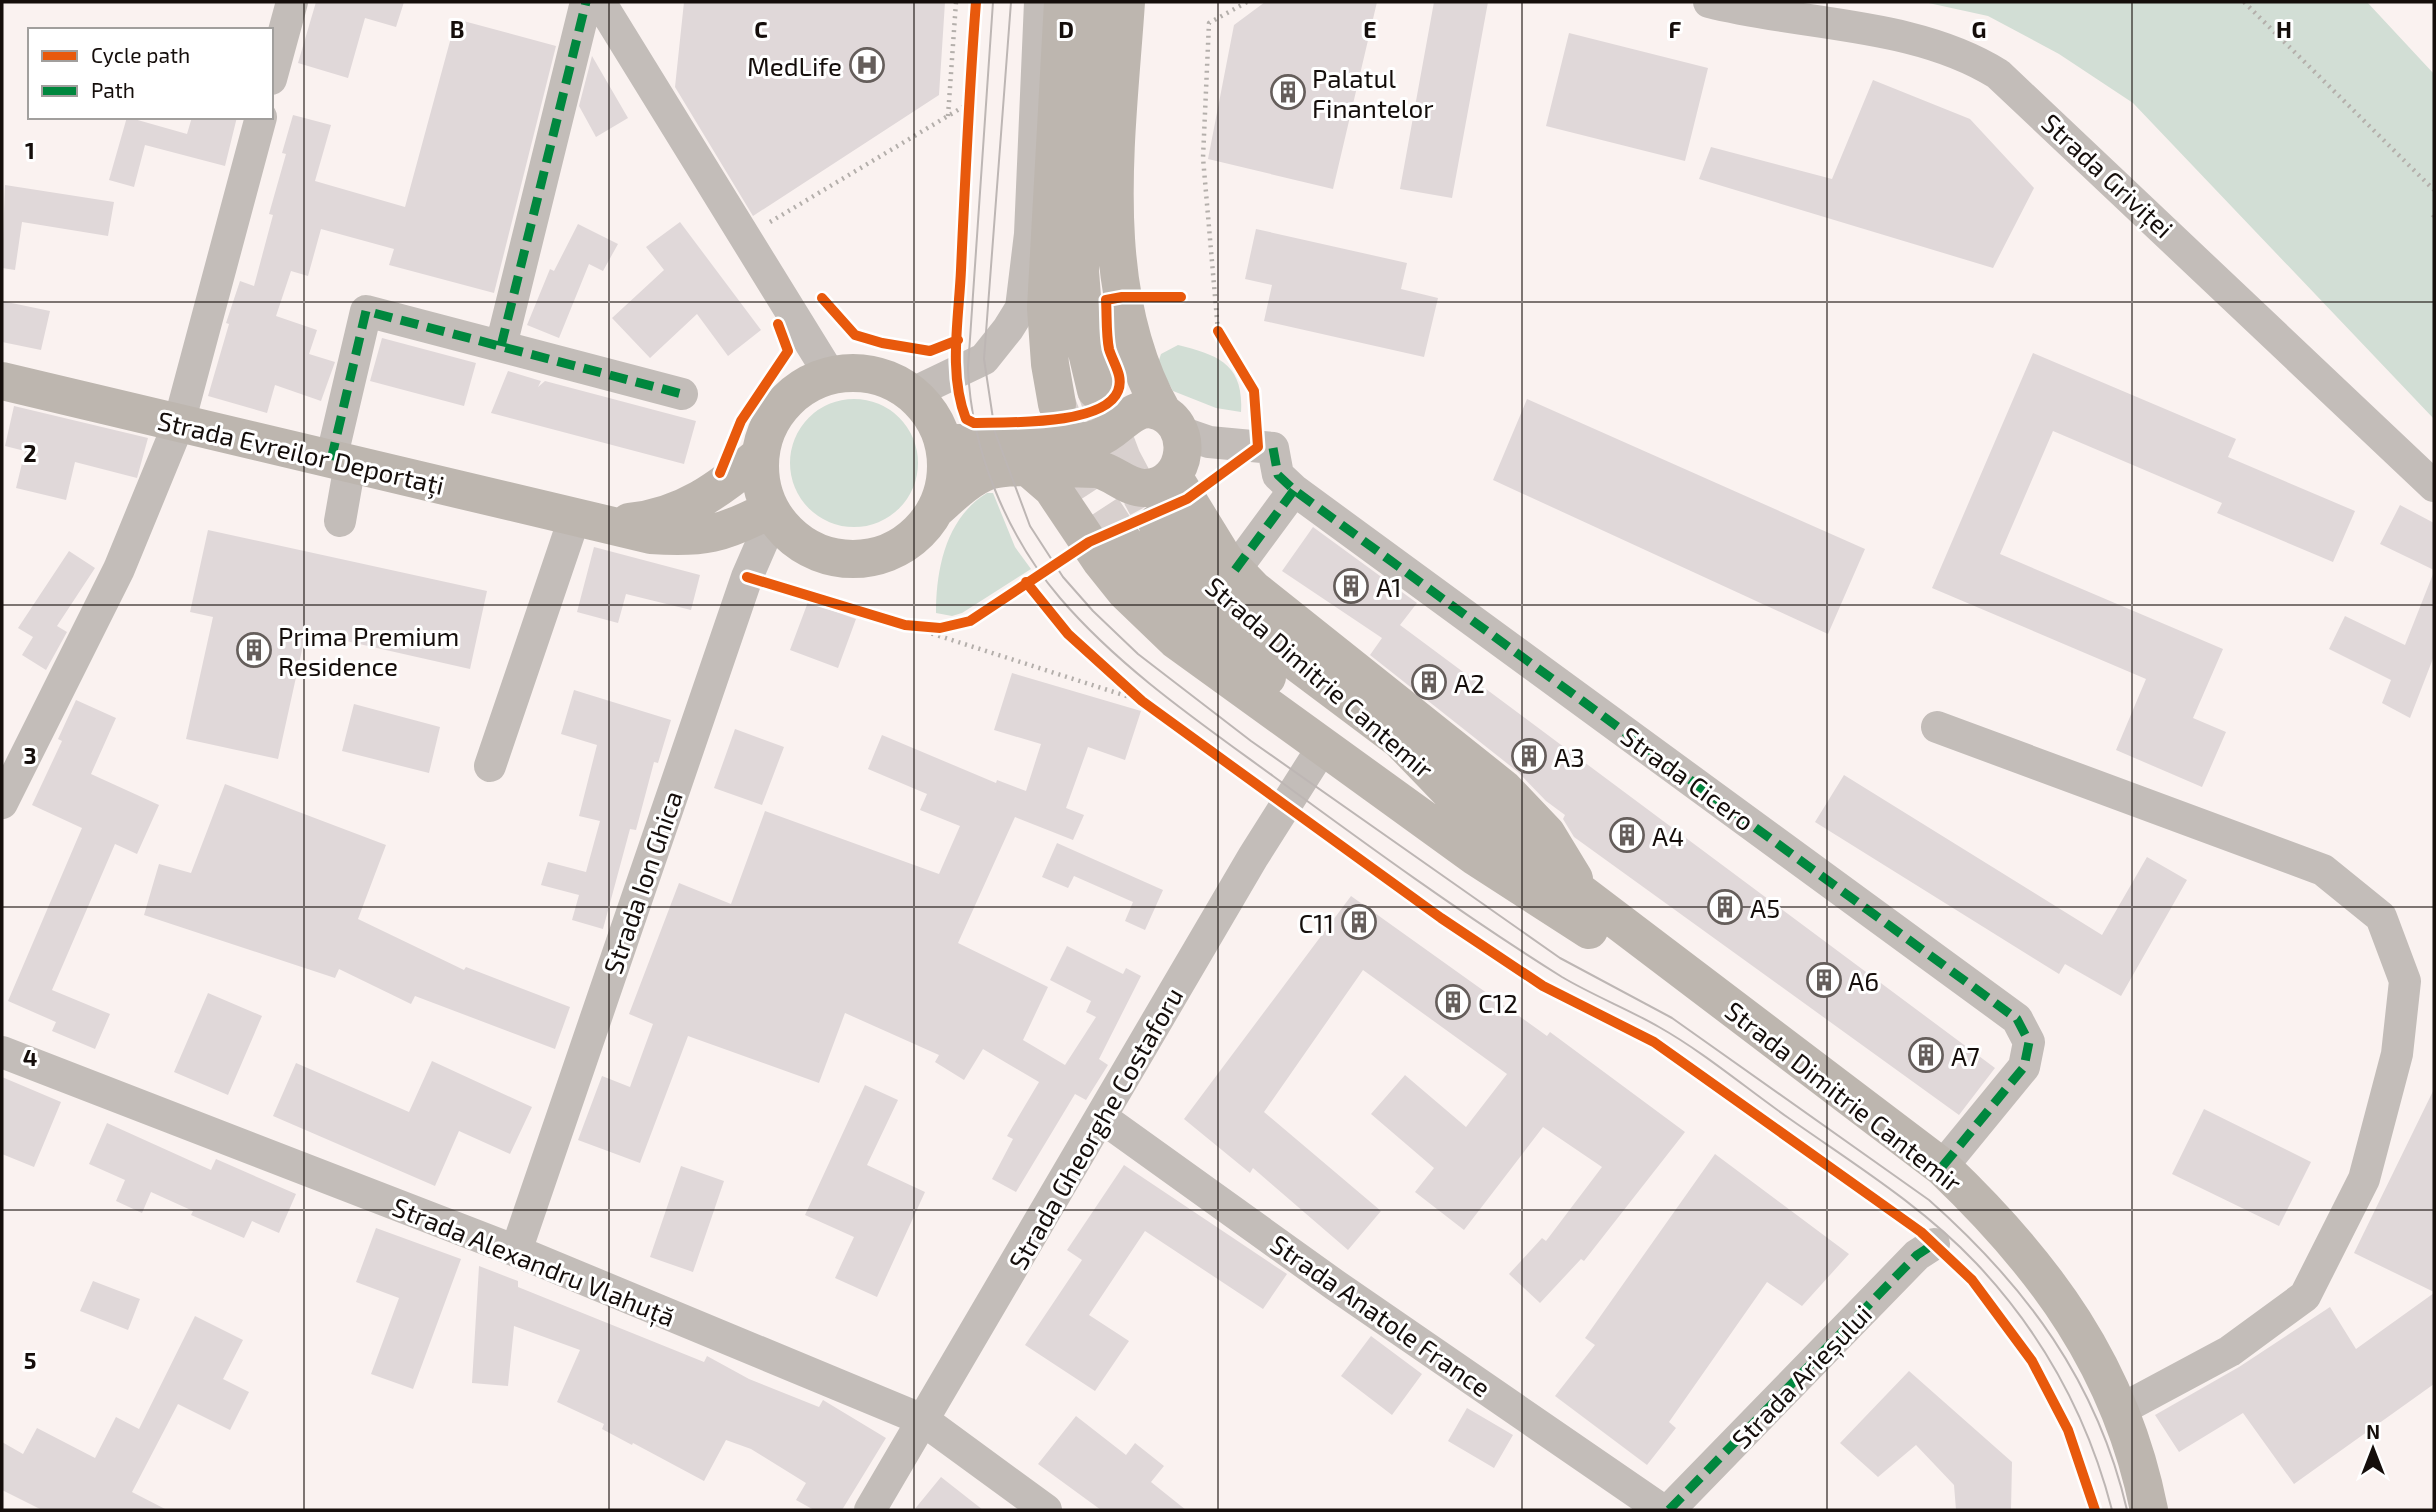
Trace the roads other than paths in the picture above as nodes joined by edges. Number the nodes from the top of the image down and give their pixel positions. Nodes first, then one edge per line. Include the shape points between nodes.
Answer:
1 (292, 2) edge
2 (586, 2) edge
3 (600, 2) edge
4 (1040, 2) edge
5 (1063, 2) edge
6 (1097, 2) edge
7 (1126, 2) edge
8 (1709, 2) edge
9 (273, 72) edge
10 (260, 119) edge
11 (501, 346) junction
12 (830, 375) junction
13 (2, 381) edge
14 (1096, 390) tunnel mouth
15 (913, 393) junction
16 (682, 394) dead end
17 (1057, 404) tunnel mouth
18 (179, 423) junction
19 (943, 442) junction
20 (1174, 446) junction
21 (760, 455) junction
22 (341, 462) junction
23 (1030, 469) junction
24 (2434, 486) edge
25 (1294, 490) junction
26 (935, 510) junction
27 (772, 513) junction
28 (340, 520) dead end
29 (587, 522) junction
30 (1157, 523) tunnel mouth
31 (1124, 542) tunnel mouth
32 (1235, 570) junction
33 (1937, 727) dead end
34 (1322, 748) junction
35 (490, 766) dead end
36 (1457, 799) junction
37 (2, 803) edge
38 (1588, 902) junction
39 (1681, 970) junction
40 (2, 1052) edge
41 (1101, 1117) junction
42 (1942, 1167) junction
43 (1934, 1244) dead end
44 (516, 1251) junction
45 (2120, 1410) junction
46 (923, 1420) junction
47 (870, 1510) edge
48 (1046, 1510) edge
49 (1662, 1510) edge
50 (1670, 1510) edge
51 (2149, 1510) edge

1 - 9 street
2 - 11 street
3 - 12 street
4 - 15 street via 1030,234 1021,308 984,359
5 - 17 main road via 1046,308
6 - 14 main road via 1080,271 1086,348
7 - 20 main road via 1116,239 1129,334
8 - 24 street, Strada Griviței via 1920,40 1953,49 1998,74
10 - 18 street
11 - 16 street
11 - 22 street via 366,311
12 - 15 main road via 873,375
12 - 21 main road via 788,399 769,425
13 - 18 main road, Strada Evreilor Deportaţi
15 - 19 main road via 934,419
18 - 22 main road, Strada Evreilor Deportaţi
18 - 37 street via 119,569
19 - 20 main road via 1085,441 1101,437 1142,409
19 - 26 main road via 943,478
20 - 23 main road via 1164,483 1145,489 1097,469
20 - 25 street via 1273,449 1278,475
20 - 32 main road via 1202,525
21 - 27 main road via 762,495
21 - 29 main road, Strada Evreilor Deportaţi via 722,487 669,514
22 - 28 street
22 - 29 main road, Strada Evreilor Deportaţi
23 - 26 main road via 989,471
23 - 34 main road via 1052,488 1101,561 1148,614
25 - 32 street
25 - 42 street, Strada Cicero via 2017,1019 2029,1042 2024,1067
26 - 27 main road via 918,533 895,549 850,559 806,547
27 - 29 main road, Strada Evreilor Deportaţi via 698,537 651,535
27 - 44 street, Strada Ion Ghica
29 - 35 street
30 - 36 main road, Strada Dimitrie Cantemir via 1190,563 1280,650 1400,740
31 - 36 main road, Strada Dimitrie Cantemir via 1205,627 1249,663 1369,752
32 - 38 main road via 1270,605 1504,789 1546,833
33 - 45 street via 2323,870 2381,917 2405,981 2397,1054 2364,1179 2305,1296 2230,1351
34 - 39 main road via 1580,925
34 - 41 street, Strada Gheorghe Costaforu
36 - 38 main road, Strada Dimitrie Cantemir
38 - 39 main road, Strada Dimitrie Cantemir
39 - 42 main road, Strada Dimitrie Cantemir
40 - 44 street, Strada Alexandru Vlahuță
41 - 46 street, Strada Gheorghe Costaforu
41 - 49 street, Strada Anatole France via 1346,1293
42 - 45 main road, Strada Dimitrie Cantemir via 2028,1258 2083,1337
43 - 50 street, Strada Arieșului via 1917,1255
44 - 46 street, Strada Alexandru Vlahuță
45 - 51 main road, Strada Dimitrie Cantemir
46 - 47 street, Strada Gheorghe Costaforu
46 - 48 street, Strada Alexandru Vlahuță

